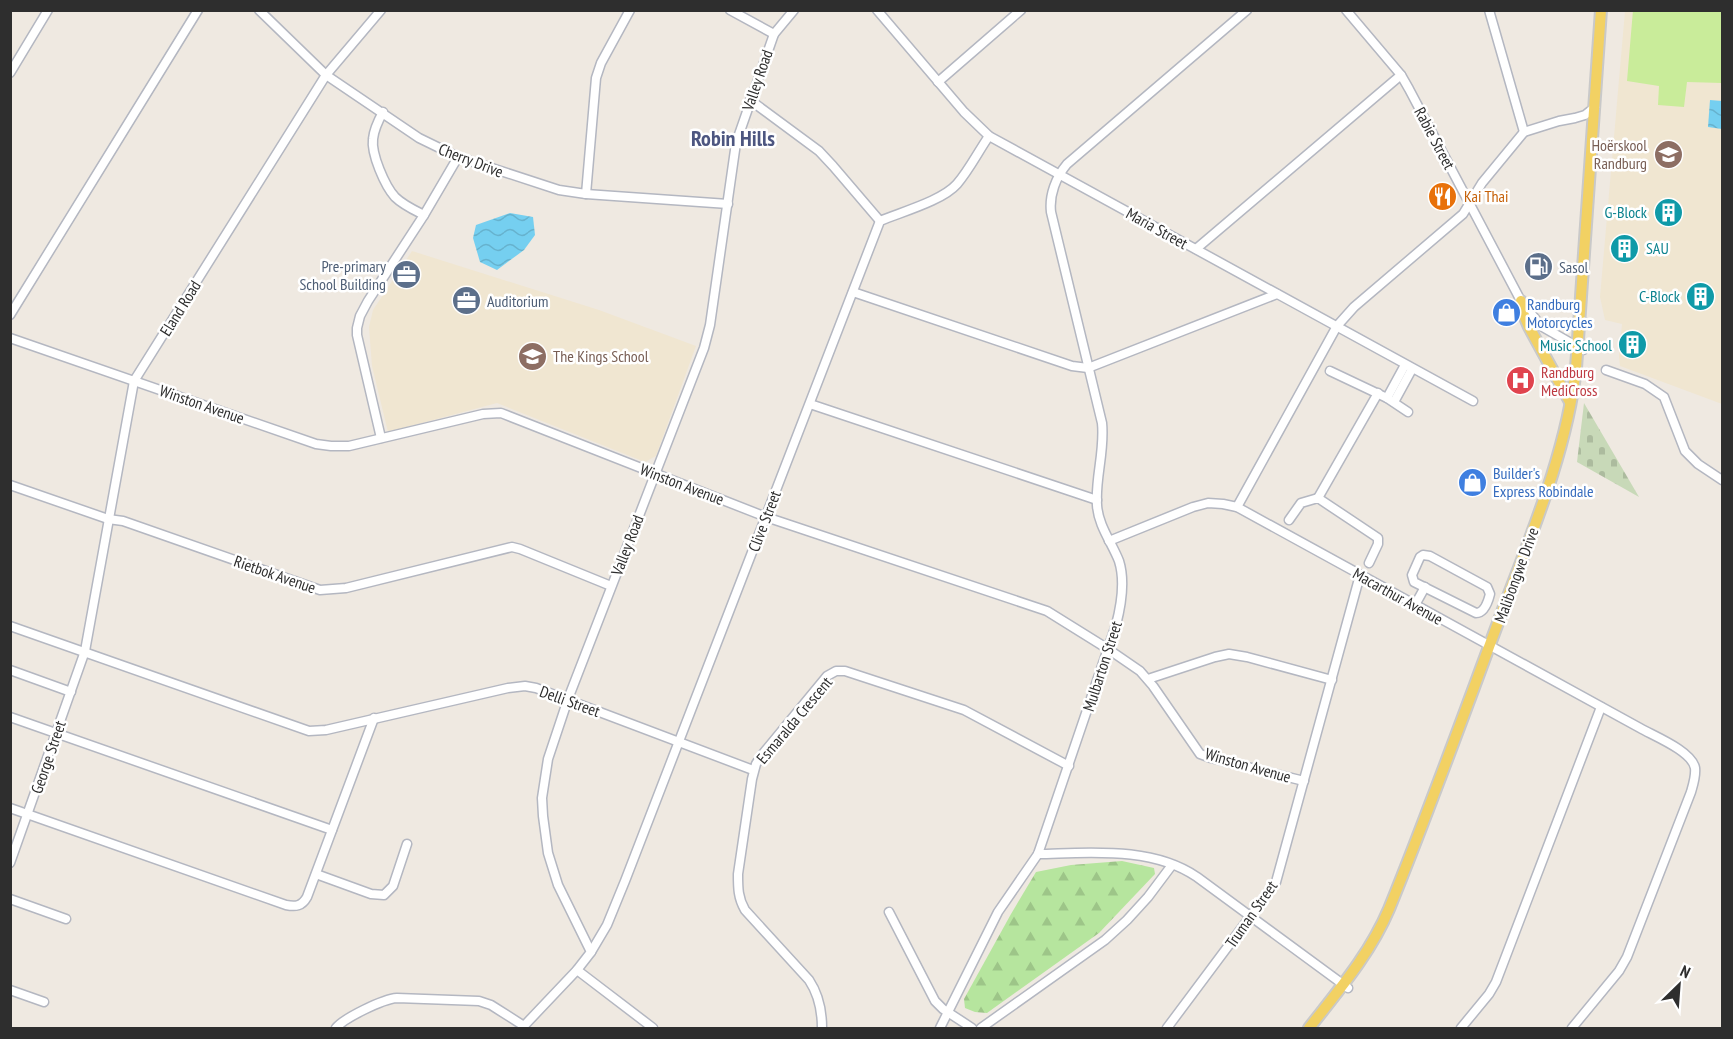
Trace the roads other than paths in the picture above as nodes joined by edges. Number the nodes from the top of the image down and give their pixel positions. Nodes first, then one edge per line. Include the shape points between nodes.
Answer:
1 (48, 10) edge
2 (198, 10) edge
3 (259, 10) edge
4 (381, 10) edge
5 (630, 10) edge
6 (730, 10) edge
7 (794, 10) edge
8 (877, 10) edge
9 (1021, 10) edge
10 (1246, 10) edge
11 (1346, 10) edge
12 (1489, 10) edge
13 (1603, 10) edge
14 (774, 34) junction
15 (10, 73) edge
16 (326, 75) junction
17 (1401, 75) junction
18 (938, 82) junction
19 (750, 100) junction
20 (1595, 107) junction
21 (383, 112) junction
22 (1575, 118) junction
23 (1593, 128) junction
24 (1524, 132) junction
25 (988, 136) junction
26 (458, 157) junction
27 (1059, 174) junction
28 (586, 194) junction
29 (1470, 203) junction
30 (728, 204) junction
31 (424, 215) junction
32 (880, 220) junction
33 (1196, 249) junction
34 (853, 292) junction
35 (1277, 294) junction
36 (1521, 301) junction
37 (10, 315) edge
38 (1337, 326) junction
39 (10, 338) edge
40 (1580, 348) junction
41 (1408, 367) junction
42 (1088, 368) junction
43 (1606, 370) dead end
44 (1330, 371) dead end
45 (134, 381) junction
46 (1378, 393) junction
47 (1390, 400) junction
48 (1473, 401) dead end
49 (1570, 402) junction
50 (810, 404) junction
51 (1408, 412) dead end
52 (381, 438) junction
53 (655, 473) junction
54 (1722, 480) edge
55 (10, 485) edge
56 (1318, 498) junction
57 (1097, 500) junction
58 (1237, 507) junction
59 (766, 517) junction
60 (108, 519) junction
61 (1289, 520) dead end
62 (1109, 541) junction
63 (1369, 563) dead end
64 (1360, 575) junction
65 (611, 586) junction
66 (1425, 587) junction
67 (1415, 605) junction
68 (10, 626) edge
69 (1491, 647) junction
70 (1108, 649) junction
71 (85, 651) junction
72 (10, 670) edge
73 (1148, 679) junction
74 (1332, 680) junction
75 (70, 692) junction
76 (568, 699) junction
77 (1601, 707) junction
78 (10, 717) edge
79 (374, 718) junction
80 (56, 733) junction
81 (678, 742) junction
82 (1069, 766) junction
83 (753, 770) junction
84 (1304, 781) junction
85 (10, 808) edge
86 (28, 814) junction
87 (332, 830) junction
88 (407, 844) dead end
89 (1038, 854) junction
90 (10, 863) edge
91 (1172, 865) junction
92 (316, 874) junction
93 (10, 899) edge
94 (889, 912) dead end
95 (1251, 918) junction
96 (66, 919) dead end
97 (591, 952) junction
98 (577, 970) junction
99 (1345, 986) junction
100 (10, 990) edge
101 (44, 1002) dead end
102 (948, 1011) junction
103 (523, 1027) edge
104 (336, 1029) edge
105 (653, 1029) edge
106 (822, 1029) edge
107 (940, 1029) edge
108 (972, 1029) edge
109 (981, 1029) edge
110 (1167, 1029) edge
111 (1309, 1029) edge
112 (1315, 1029) edge
113 (1461, 1029) edge
114 (1572, 1029) edge

1 - 15 street
2 - 37 street
3 - 16 street, Cherry Drive
4 - 16 street, Eland Road
5 - 28 street via 596,78
6 - 14 street
7 - 14 street, Valley Road
8 - 18 street, Maria Street
9 - 18 street
10 - 27 street
11 - 17 street, Rabie Street
12 - 24 street
13 - 20 main road, Malibongwe Drive
13 - 40 main road, Malibongwe Drive
14 - 19 street, Valley Road
16 - 21 street, Cherry Drive
16 - 45 street, Eland Road
17 - 29 street, Rabie Street
17 - 33 street
18 - 25 street, Maria Street
19 - 30 street, Valley Road via 736,143
19 - 32 street via 819,151
20 - 22 street
20 - 23 main road, Malibongwe Drive
21 - 26 street, Cherry Drive via 425,141
21 - 31 street via 373,138 378,165 394,196
22 - 23 street
22 - 24 street
23 - 40 main road, Malibongwe Drive
24 - 29 street
25 - 27 street, Maria Street
25 - 32 street via 950,190
26 - 28 street, Cherry Drive via 550,188
26 - 31 street
27 - 33 street, Maria Street
27 - 42 street, Mulbarton Street via 1050,207
28 - 30 street, Cherry Drive
29 - 36 street, Rabie Street
29 - 38 street
30 - 53 street, Valley Road via 707,339
31 - 52 street via 358,323 357,335
32 - 34 street, Clive Street
33 - 35 street, Maria Street
34 - 42 street via 1072,366
34 - 50 street, Clive Street
35 - 38 street, Maria Street
35 - 42 street
36 - 40 street, Rabie Street via 1541,326
36 - 49 main road via 1529,327
38 - 41 street, Maria Street
38 - 58 street
39 - 45 street, Winston Avenue
40 - 49 main road, Malibongwe Drive
40 - 69 main road, Malibongwe Drive via 1580,387 1564,456
41 - 47 street
41 - 48 street, Maria Street
42 - 57 street, Mulbarton Street via 1103,442
43 - 54 street via 1645,384 1664,397 1685,451
44 - 46 street
45 - 52 street, Winston Avenue via 316,444 349,446
45 - 60 street, Eland Road
46 - 47 street
46 - 56 street
47 - 51 street
49 - 69 main road, Malibongwe Drive via 1552,471
50 - 57 street
50 - 59 street, Clive Street
52 - 53 street, Winston Avenue via 496,413
53 - 59 street, Winston Avenue
53 - 65 street, Valley Road
55 - 60 street, Rietbok Avenue
56 - 61 street via 1300,503
56 - 63 street via 1378,538
57 - 62 street, Mulbarton Street
58 - 62 street, Macarthur Avenue via 1208,503
58 - 64 street, Macarthur Avenue
59 - 70 street, Winston Avenue via 1035,607
59 - 81 street, Clive Street
60 - 65 street, Rietbok Avenue via 320,590 346,588 512,547
60 - 71 street, Eland Road
62 - 70 street, Mulbarton Street via 1122,578 1119,615
64 - 67 street, Macarthur Avenue
64 - 74 street, Truman Street
65 - 76 street, Valley Road
66 - 66 street via 1412,577 1423,555 1487,587 1490,594 1483,611 1478,613
66 - 67 street
67 - 69 street, Macarthur Avenue
68 - 71 street
69 - 77 street, Macarthur Avenue
69 - 99 main road, Malibongwe Drive via 1389,909
70 - 73 street, Winston Avenue
70 - 82 street, Mulbarton Street
71 - 75 street, George Street
71 - 79 street, Delli Street via 309,731
72 - 75 street
73 - 74 street via 1229,654
73 - 84 street, Winston Avenue via 1200,754
74 - 84 street, Truman Street
75 - 80 street, George Street
76 - 79 street, Delli Street via 518,686
76 - 81 street, Delli Street
76 - 97 street, Valley Road via 548,759 543,816 553,873
77 - 113 street via 1499,974 1489,994
77 - 114 street, Macarthur Avenue via 1690,758 1695,768 1694,781 1622,967
78 - 80 street
79 - 87 street
80 - 86 street, George Street
80 - 87 street
81 - 83 street, Delli Street
81 - 97 street, Clive Street via 611,917
82 - 83 street, Esmaralda Crescent via 964,710 840,670 826,676
82 - 89 street, Mulbarton Street
83 - 106 street, Esmaralda Crescent via 738,896 754,921 814,987
84 - 95 street, Truman Street via 1276,882
85 - 86 street
86 - 90 street, George Street
86 - 92 street via 286,905 304,903
87 - 92 street
88 - 92 street via 393,886 384,895 370,894
89 - 91 street via 1124,854
89 - 102 street, Mulbarton Street via 998,912
91 - 95 street via 1197,877
91 - 109 street via 1148,897 1106,940
93 - 96 street
94 - 102 street via 935,1001
95 - 99 street
95 - 110 street, Truman Street
97 - 98 street
98 - 103 street
98 - 105 street
99 - 111 main road, Malibongwe Drive
99 - 112 main road, Malibongwe Drive
100 - 101 street
102 - 107 street, Mulbarton Street
102 - 108 street
103 - 104 street via 479,1001 397,998 377,1003

